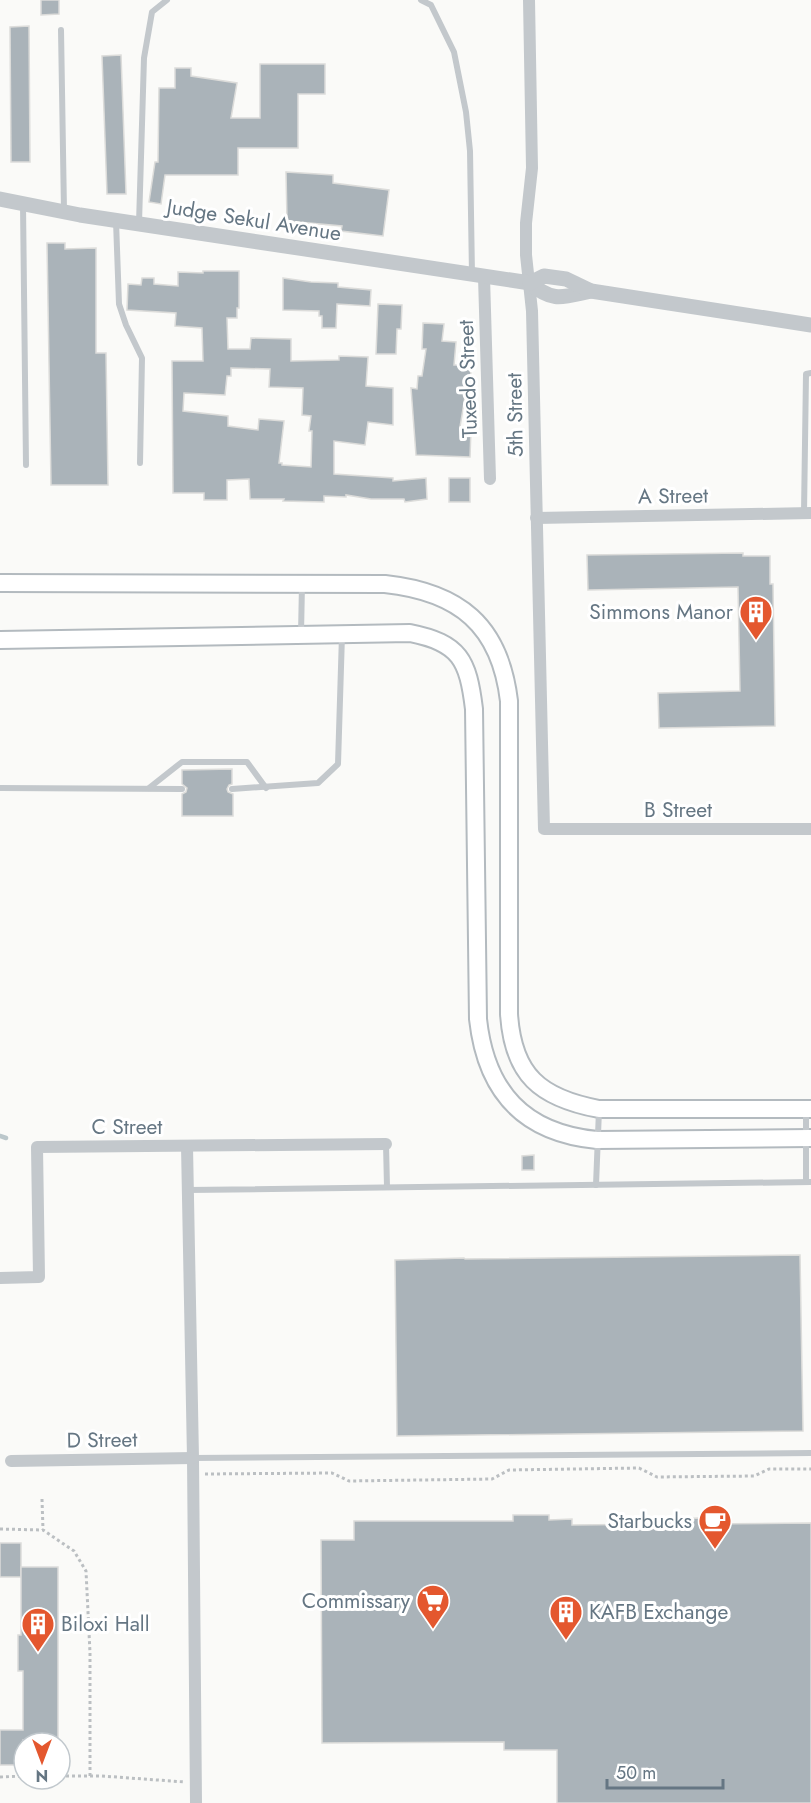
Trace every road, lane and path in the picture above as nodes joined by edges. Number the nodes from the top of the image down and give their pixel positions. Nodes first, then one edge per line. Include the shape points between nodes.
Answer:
1 (167, 0) edge
2 (421, 0) edge
3 (529, 0) edge
4 (61, 30) dead end
5 (0, 200) edge
6 (23, 204) junction
7 (64, 212) junction
8 (116, 220) junction
9 (139, 224) junction
10 (478, 276) junction
11 (530, 283) junction
12 (811, 325) edge
13 (811, 373) edge
14 (140, 463) dead end
15 (26, 465) dead end
16 (490, 479) dead end
17 (808, 513) edge
18 (536, 518) junction
19 (0, 583) edge
20 (302, 584) junction
21 (301, 634) junction
22 (342, 634) junction
23 (0, 640) edge
24 (0, 788) edge
25 (266, 788) junction
26 (148, 789) junction
27 (182, 789) dead end
28 (232, 789) dead end
29 (811, 829) edge
30 (544, 830) joint
31 (599, 1109) junction
32 (808, 1109) edge
33 (809, 1138) edge
34 (597, 1140) junction
35 (386, 1144) joint
36 (187, 1146) junction
37 (809, 1182) edge
38 (596, 1185) junction
39 (387, 1187) junction
40 (188, 1190) junction
41 (0, 1278) edge
42 (811, 1453) edge
43 (193, 1458) junction
44 (12, 1461) dead end
45 (811, 1469) edge
46 (193, 1474) junction
47 (42, 1499) dead end
48 (0, 1529) edge
49 (44, 1530) junction
50 (72, 1776) edge
51 (90, 1776) junction
52 (195, 1783) junction
53 (196, 1803) edge

1 - 9 lane via 152,12 144,58
2 - 10 lane via 430,5 454,52 466,112
3 - 11 street, 5th Street via 532,168 526,255
4 - 7 lane
5 - 6 street, Judge Sekul Avenue
6 - 7 street, Judge Sekul Avenue
6 - 15 lane
7 - 8 street, Judge Sekul Avenue
8 - 9 street, Judge Sekul Avenue
8 - 14 lane via 119,304 142,358
9 - 10 street, Judge Sekul Avenue
10 - 11 street, Judge Sekul Avenue
10 - 16 street, Tuxedo Street
11 - 12 street, Judge Sekul Avenue via 544,276 566,279 591,291
11 - 18 street, 5th Street
13 - 17 lane via 806,374
17 - 18 street, A Street
18 - 30 street, 5th Street
19 - 20 main road
20 - 21 lane
20 - 31 main road via 385,584 431,593 470,616 496,649 509,701 510,1032 524,1068 543,1089 558,1098
21 - 22 main road
21 - 23 main road
22 - 25 lane via 338,764 318,783
22 - 34 main road via 410,633 449,646 460,657 472,689 474,709 478,1019 486,1063 497,1084 526,1116 574,1138
24 - 26 lane
25 - 26 lane via 247,762 182,762
25 - 28 lane
26 - 27 lane
29 - 30 street, B Street
31 - 32 main road
31 - 34 lane
32 - 33 lane
33 - 34 main road
33 - 37 lane
34 - 38 lane
35 - 36 street, C Street
35 - 39 lane
36 - 40 street
36 - 41 street, C Street via 37,1147 39,1277
37 - 38 lane
38 - 39 lane
39 - 40 lane
40 - 43 street
42 - 43 lane
43 - 44 street, D Street
43 - 46 street
45 - 46 path via 769,1469 754,1476 668,1477 657,1477 639,1468 509,1470 492,1479 349,1481 332,1473
46 - 52 street
47 - 49 path
48 - 49 path
49 - 51 path via 74,1551 86,1571
50 - 51 path
51 - 52 path
52 - 53 street

